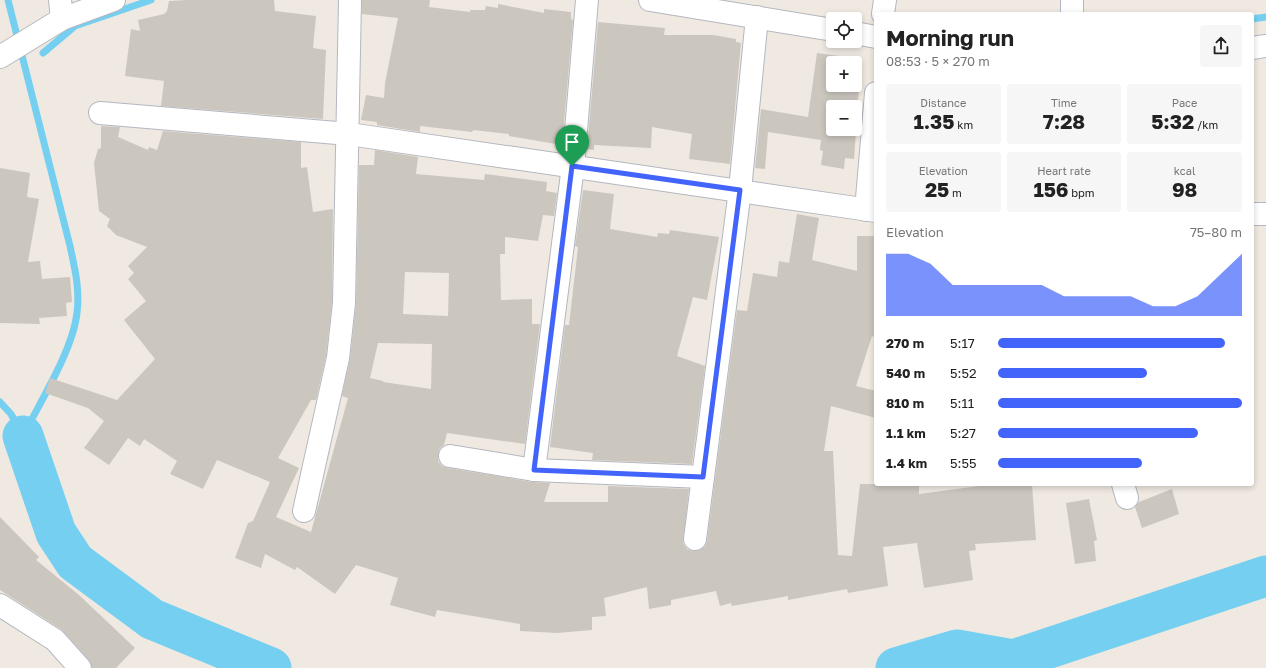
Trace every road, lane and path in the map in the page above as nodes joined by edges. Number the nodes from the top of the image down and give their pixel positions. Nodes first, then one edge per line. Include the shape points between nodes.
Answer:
1 (114, 0) edge
2 (350, 0) edge
3 (587, 0) edge
4 (650, 0) edge
5 (884, 0) edge
6 (1072, 0) edge
7 (883, 12) edge
8 (1072, 12) edge
9 (56, 16) edge
10 (757, 17) junction
11 (826, 29) edge
12 (862, 34) edge
13 (874, 37) edge
14 (1266, 46) edge
15 (1254, 48) edge
16 (5, 54) edge
17 (100, 113) dead end
18 (349, 134) junction
19 (874, 140) edge
20 (572, 166) junction
21 (740, 190) junction
22 (871, 211) edge
23 (1254, 214) edge
24 (1266, 214) edge
25 (450, 456) dead end
26 (534, 470) junction
27 (703, 477) junction
28 (304, 511) dead end
29 (695, 539) dead end
30 (0, 605) edge
31 (80, 668) edge

1 - 9 street
2 - 18 street
3 - 20 street
4 - 10 street
5 - 7 street
6 - 8 street
9 - 16 street
10 - 11 street
10 - 21 street
12 - 13 street
14 - 15 street
17 - 18 street
18 - 20 street
18 - 28 street via 344,303 338,358
19 - 22 street
20 - 21 street
20 - 26 street
21 - 22 street
21 - 27 street
23 - 24 street
25 - 26 street
26 - 27 street
27 - 29 street
30 - 31 street via 55,640

